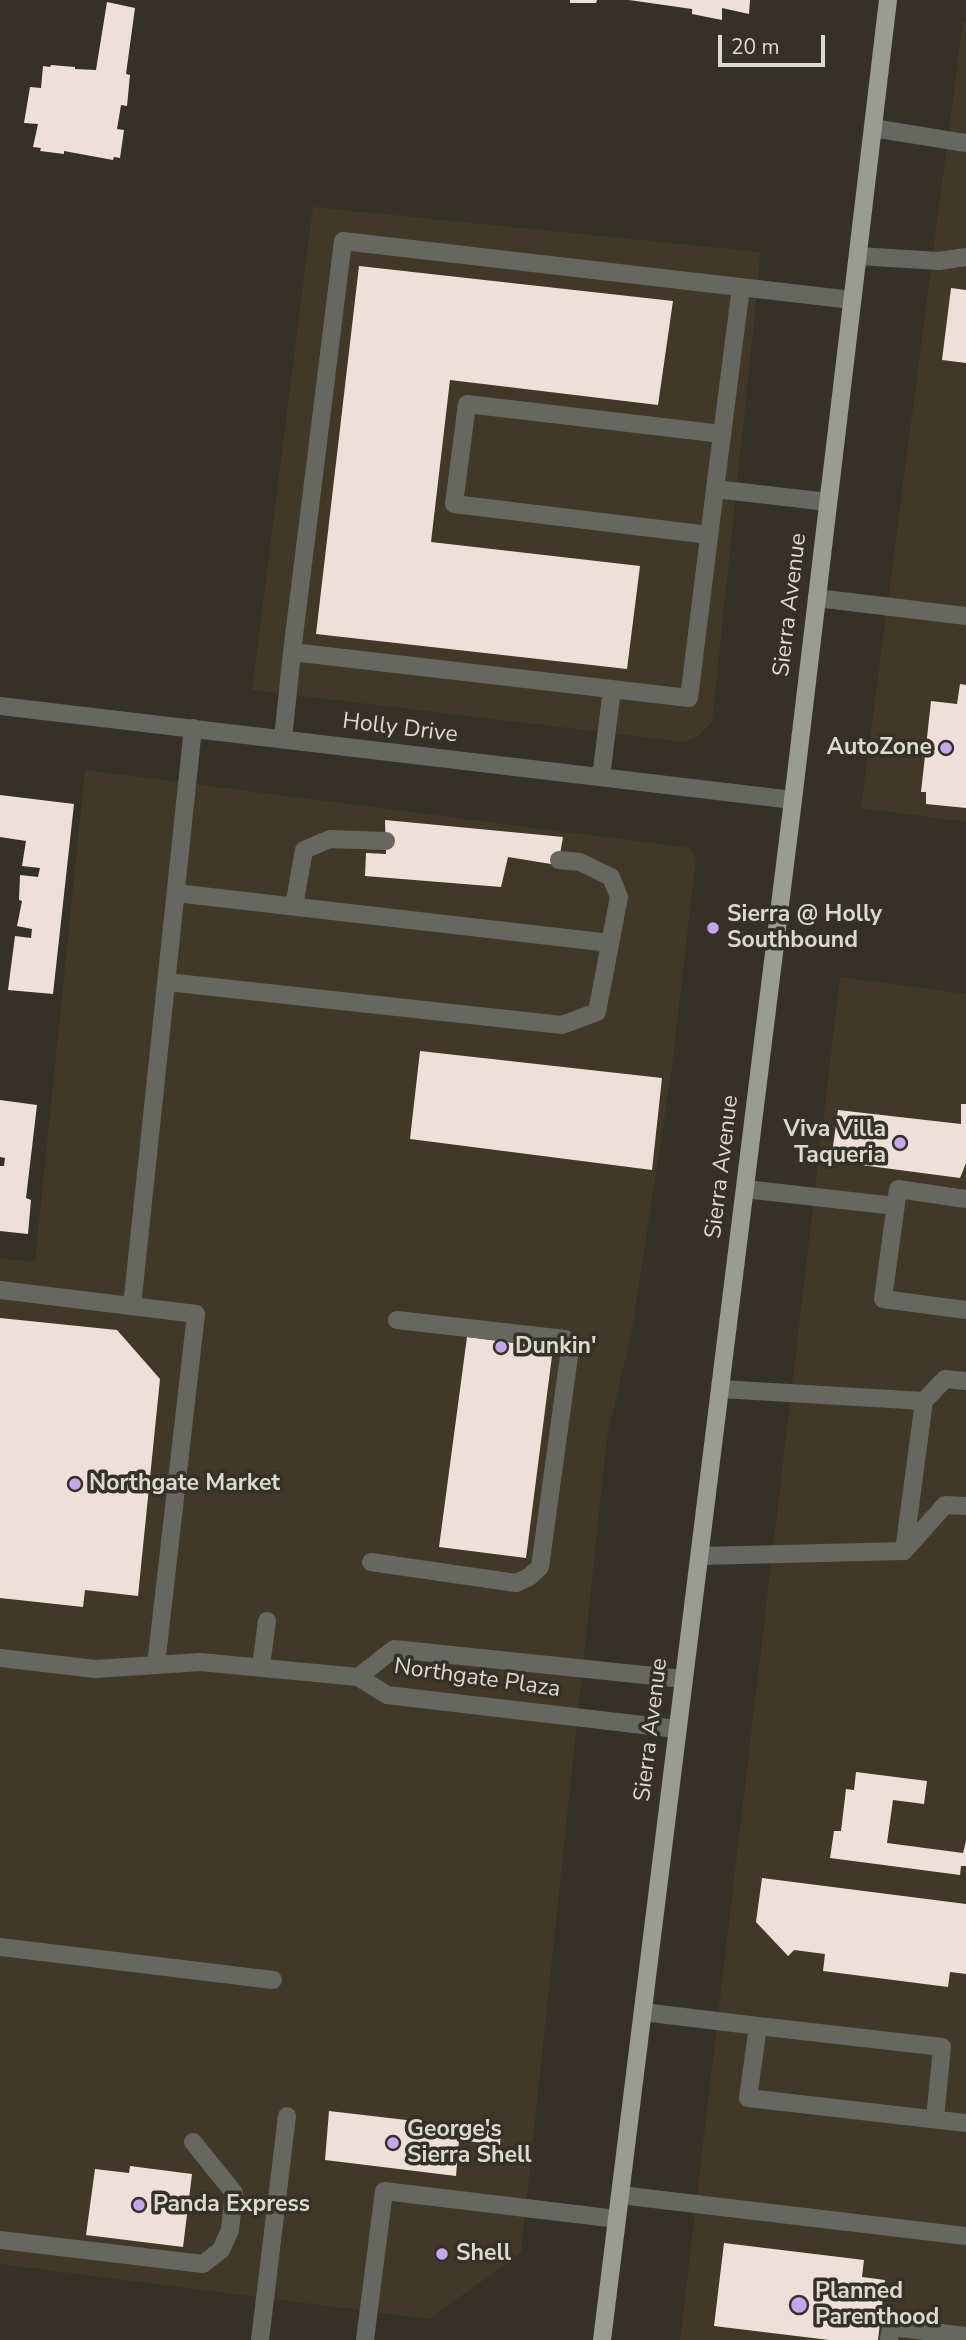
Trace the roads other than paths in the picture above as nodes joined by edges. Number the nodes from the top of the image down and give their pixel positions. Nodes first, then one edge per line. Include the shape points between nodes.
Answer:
1 (888, 0) edge
2 (873, 128) junction
3 (966, 143) edge
4 (858, 256) junction
5 (966, 257) edge
6 (741, 287) junction
7 (852, 300) junction
8 (722, 434) junction
9 (715, 489) junction
10 (828, 502) junction
11 (709, 535) junction
12 (817, 598) junction
13 (966, 616) edge
14 (292, 652) junction
15 (612, 689) junction
16 (0, 706) edge
17 (193, 728) junction
18 (283, 739) junction
19 (601, 777) junction
20 (793, 800) junction
21 (386, 841) dead end
22 (559, 860) dead end
23 (176, 893) junction
24 (294, 906) junction
25 (610, 943) junction
26 (167, 982) junction
27 (745, 1189) junction
28 (966, 1199) edge
29 (895, 1206) junction
30 (0, 1290) edge
31 (132, 1306) junction
32 (966, 1310) edge
33 (397, 1320) dead end
34 (966, 1381) edge
35 (721, 1390) junction
36 (924, 1401) junction
37 (966, 1506) edge
38 (904, 1551) junction
39 (700, 1556) junction
40 (371, 1562) dead end
41 (267, 1621) dead end
42 (0, 1658) edge
43 (156, 1665) junction
44 (261, 1666) junction
45 (358, 1677) junction
46 (683, 1679) junction
47 (677, 1729) junction
48 (0, 1947) edge
49 (273, 1980) dead end
50 (643, 2012) junction
51 (758, 2026) junction
52 (287, 2116) dead end
53 (934, 2119) junction
54 (966, 2123) edge
55 (194, 2142) dead end
56 (620, 2195) junction
57 (617, 2219) junction
58 (966, 2236) edge
59 (0, 2240) edge
60 (890, 2334) edge
61 (966, 2336) edge
62 (260, 2340) edge
63 (365, 2340) edge
64 (602, 2340) edge

1 - 2 main road, Sierra Avenue
2 - 3 street
2 - 4 main road, Sierra Avenue
4 - 5 street via 939,261
4 - 7 main road, Sierra Avenue
6 - 7 street
6 - 8 street
6 - 14 street via 343,241
7 - 10 main road, Sierra Avenue
8 - 9 street
8 - 11 street via 467,404 454,505
9 - 10 street
9 - 11 street
10 - 12 main road, Sierra Avenue
11 - 15 street via 689,698
12 - 13 street
12 - 20 main road, Sierra Avenue
14 - 15 street
14 - 18 street
15 - 19 street
16 - 17 street, Holly Drive
17 - 18 street, Holly Drive
17 - 23 street
18 - 19 street, Holly Drive
19 - 20 street, Holly Drive
20 - 27 main road, Sierra Avenue
21 - 24 street via 330,839 303,850
22 - 25 street via 580,862 611,877 619,897
23 - 24 street
23 - 26 street
24 - 25 street
25 - 26 street via 597,1012 562,1025
26 - 31 street
27 - 29 street
27 - 35 main road, Sierra Avenue
28 - 29 street via 898,1189
29 - 32 street via 883,1299
30 - 31 street
31 - 43 street via 196,1314
33 - 40 street via 565,1339 570,1349 540,1567 516,1583
34 - 36 street via 945,1379
35 - 36 street
35 - 39 main road, Sierra Avenue
36 - 38 street
37 - 38 street via 945,1505
38 - 39 street
39 - 46 main road, Sierra Avenue
41 - 44 street
42 - 43 street via 95,1669
43 - 44 street
44 - 45 street
45 - 46 street, Northgate Plaza via 394,1649
45 - 47 street, Northgate Plaza via 387,1695
46 - 47 main road, Sierra Avenue
47 - 50 main road, Sierra Avenue
48 - 49 street
50 - 51 street
50 - 56 main road, Sierra Avenue
51 - 53 street via 942,2047
51 - 53 street via 748,2098
52 - 62 street
53 - 54 street
55 - 59 street via 234,2193 230,2230 221,2250 203,2264
56 - 57 main road, Sierra Avenue
56 - 58 street
57 - 63 street via 384,2191
57 - 64 main road, Sierra Avenue
60 - 61 street

